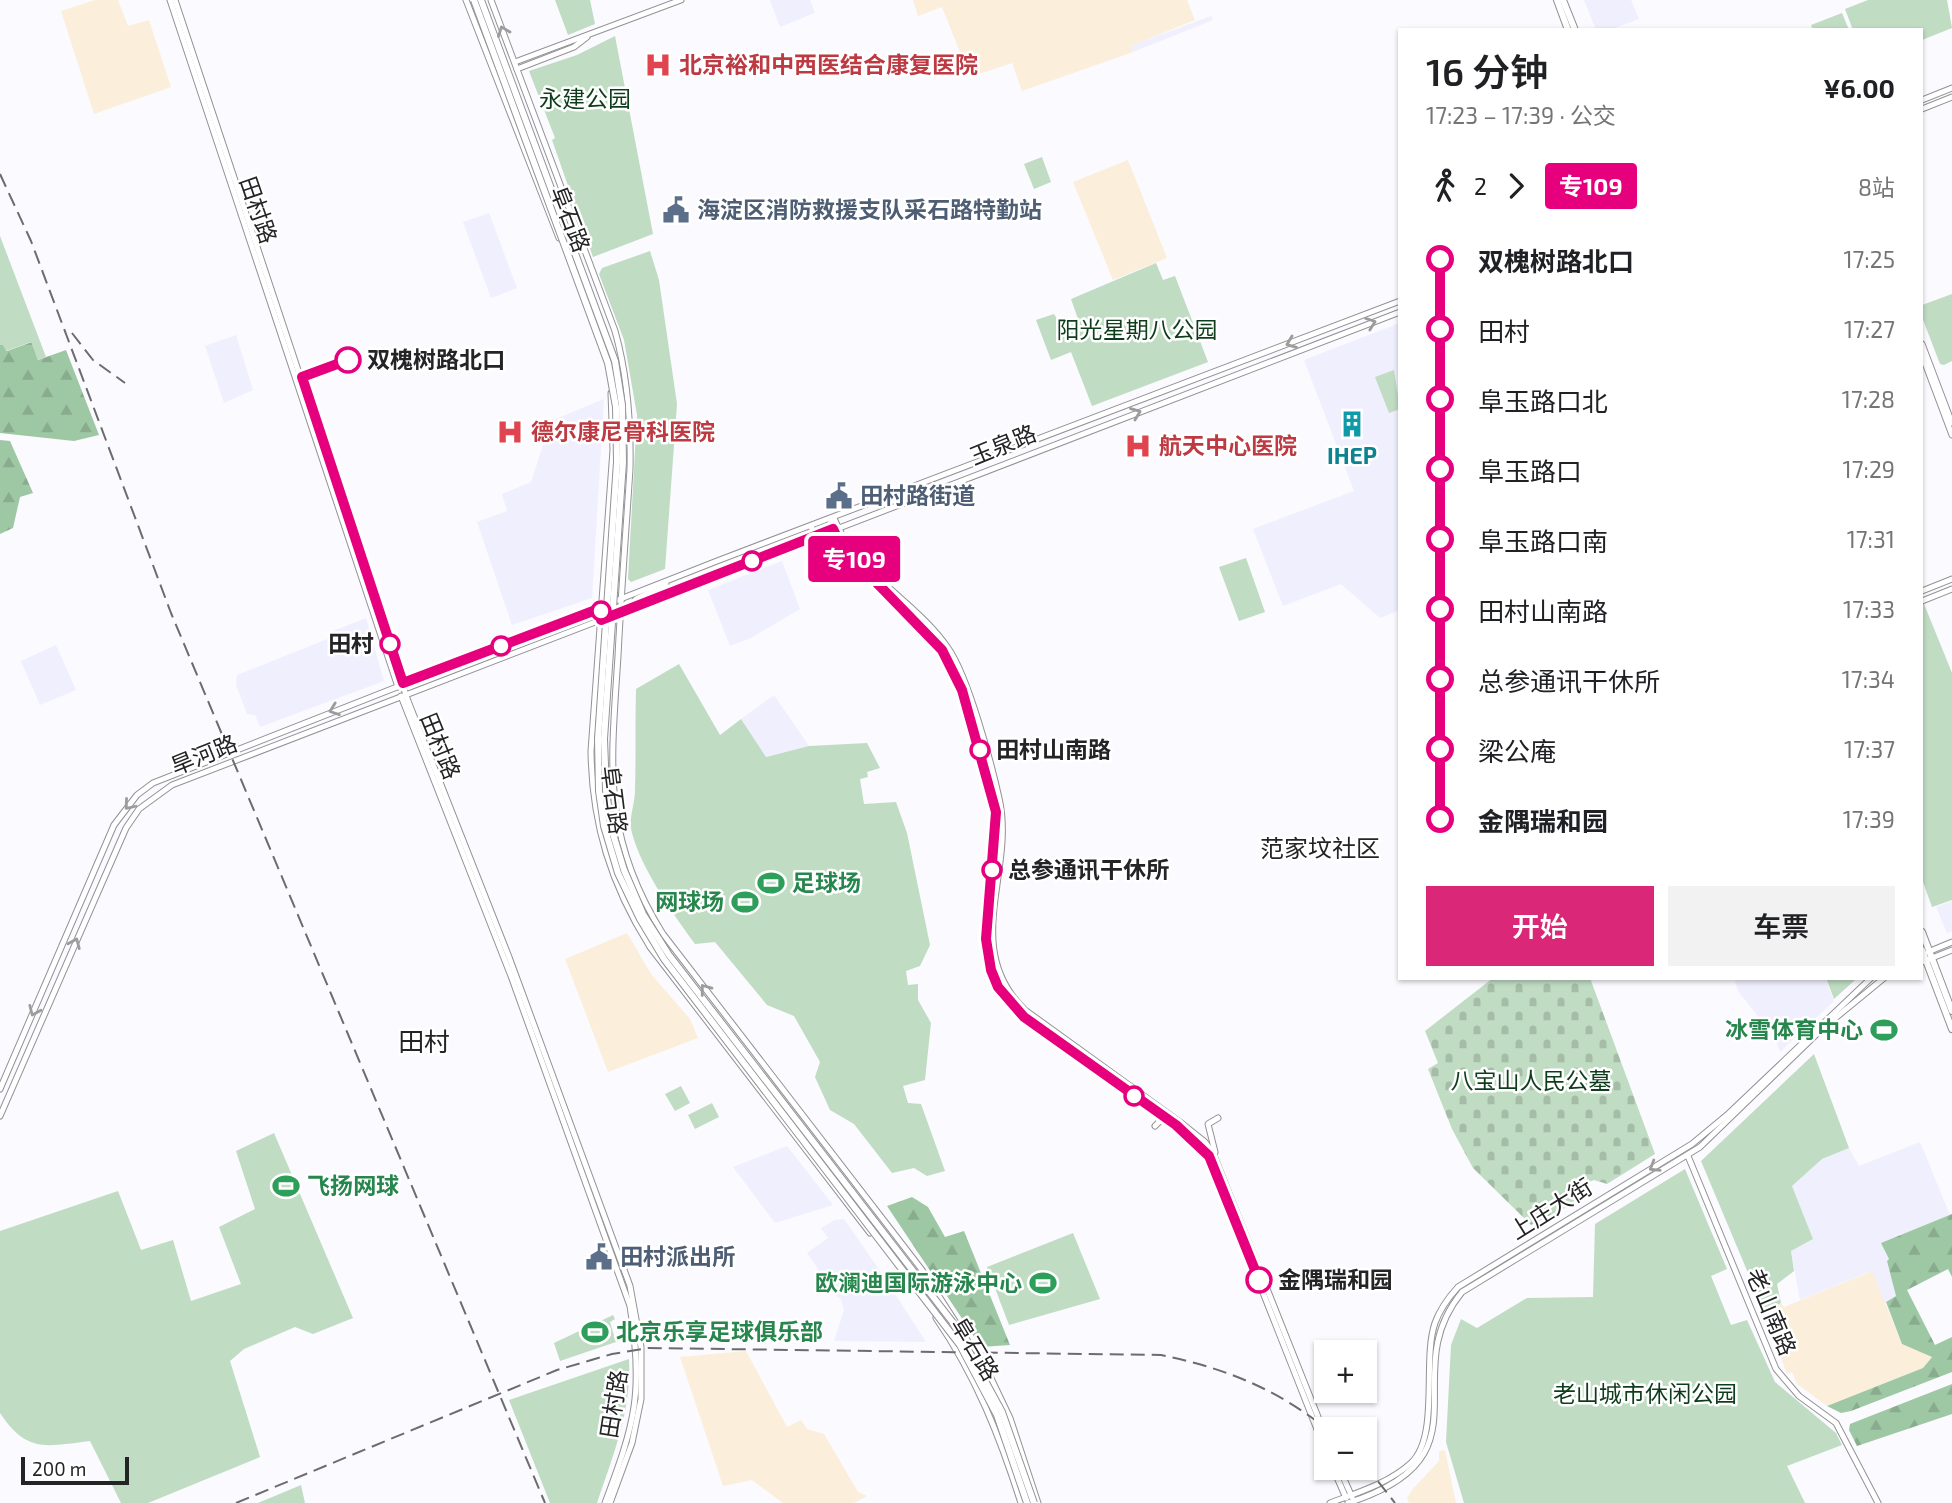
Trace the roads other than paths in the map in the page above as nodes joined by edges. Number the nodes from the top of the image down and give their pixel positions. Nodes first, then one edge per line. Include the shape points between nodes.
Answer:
1 (172, 0) edge
2 (466, 0) edge
3 (474, 0) edge
4 (481, 0) edge
5 (491, 0) edge
6 (681, 0) edge
7 (1556, 0) edge
8 (1563, 0) edge
9 (1567, 28) edge
10 (1574, 28) edge
11 (593, 34) junction
12 (515, 62) junction
13 (517, 69) junction
14 (501, 86) junction
15 (1952, 86) edge
16 (1952, 97) edge
17 (1923, 100) edge
18 (1923, 109) edge
19 (545, 143) junction
20 (1398, 302) edge
21 (1398, 313) edge
22 (1322, 331) junction
23 (1325, 340) junction
24 (1923, 347) edge
25 (1923, 358) edge
26 (1083, 422) junction
27 (1952, 423) edge
28 (1081, 434) junction
29 (1952, 435) edge
30 (1046, 436) junction
31 (1046, 447) junction
32 (875, 502) junction
33 (832, 518) junction
34 (855, 522) junction
35 (811, 526) junction
36 (835, 529) junction
37 (789, 545) junction
38 (1952, 579) edge
39 (671, 580) junction
40 (1952, 589) edge
41 (1923, 591) edge
42 (621, 600) junction
43 (1923, 601) edge
44 (636, 606) junction
45 (601, 608) junction
46 (620, 613) junction
47 (601, 620) junction
48 (400, 685) junction
49 (404, 695) junction
50 (1952, 942) edge
51 (1952, 950) edge
52 (1925, 955) edge
53 (1869, 980) edge
54 (1882, 980) edge
55 (1952, 1011) edge
56 (1952, 1029) edge
57 (0, 1090) edge
58 (9, 1095) junction
59 (1154, 1111) junction
60 (0, 1116) edge
61 (1218, 1118) dead end
62 (1155, 1126) dead end
63 (1684, 1150) junction
64 (1688, 1156) junction
65 (1218, 1162) junction
66 (1318, 1417) edge
67 (1314, 1421) edge
68 (1340, 1480) edge
69 (1343, 1480) edge
70 (1351, 1501) edge
71 (605, 1503) edge
72 (610, 1503) edge
73 (1021, 1503) edge
74 (1027, 1503) edge
75 (1036, 1503) edge
76 (1330, 1503) edge
77 (1878, 1503) edge

1 - 48 main road, 田村路
2 - 14 main road, 阜石路
3 - 74 highway, 阜石路, bridge via 596,323 613,386 617,462 598,765 604,825 618,873 664,959 960,1345 996,1415
4 - 75 highway, 阜石路, bridge via 599,311 619,385 623,462 604,765 610,824 624,870 643,914 669,955 954,1324 1002,1412
12 -> 5 main road, 阜石路
6 - 11 main road
7 - 9 highway
8 - 10 highway
11 - 12 main road
11 - 13 main road via 574,47
12 - 13 main road, 阜石路
13 - 19 main road, 阜石路
14 - 19 main road via 506,79 513,81 532,130
14 - 45 main road, 阜石路 via 595,330 611,394 612,450
15 - 17 main road
16 - 18 main road
19 - 42 main road, 阜石路 via 615,331 626,377 631,457
20 - 22 main road, 玉泉路
23 -> 21 main road, 玉泉路
22 - 23 main road
22 -> 26 main road, 玉泉路
28 -> 23 main road, 玉泉路
24 - 27 main road
25 - 29 main road
26 - 28 main road via 1077,430
26 - 30 main road, 玉泉路
28 - 31 main road, 玉泉路
30 - 31 main road via 1050,440
30 - 32 main road, 玉泉路
31 - 34 main road, 玉泉路
32 - 33 main road, 玉泉路
32 - 34 main road via 851,515
33 - 35 main road, 玉泉路
33 - 36 main road
34 - 36 main road, 玉泉路
35 - 37 main road via 813,531
35 - 39 main road, 玉泉路
36 - 37 main road, 玉泉路
36 - 59 main road via 841,546 942,650 962,690 996,812 986,939 998,987 1024,1017
36 - 65 main road via 948,647 961,673 1002,811 992,937 1005,986 1025,1010 1205,1142
37 - 44 main road, 玉泉路
38 - 41 main road
39 - 42 main road, 玉泉路
39 - 44 main road via 636,599
40 - 43 main road
42 - 45 main road, 玉泉路
42 - 46 main road, 阜石路
44 - 46 main road, 玉泉路
45 - 47 main road, 阜石路
45 - 48 main road, 旱河路
46 - 47 main road, 玉泉路
75 -> 46 main road, 阜石路 via 1010,1418 989,1374 922,1270 663,934 634,883 618,833 611,785
47 - 49 main road, 旱河路
47 - 73 main road, 阜石路 via 593,796 600,838 623,901 650,947 947,1334 985,1401
48 - 49 main road, 田村路
48 -> 57 main road, 旱河路 via 168,775 137,795 114,825
58 -> 49 main road, 旱河路 via 126,828 139,809 172,785
49 - 71 main road, 田村路 via 630,1306 638,1358 637,1398 631,1430
49 - 72 main road, 田村路 via 509,957 630,1286 641,1347 642,1399
50 - 52 main road
51 - 52 main road
52 - 55 highway
52 - 56 highway
53 - 63 main road, 上庄大街
54 - 64 main road, 上庄大街 via 1822,1029
57 - 58 main road
58 - 60 main road, 旱河路
59 - 62 main road via 1160,1121
59 - 67 main road via 1198,1144 1216,1167
61 - 65 main road via 1208,1127
63 - 64 main road, 老山南路
63 -> 70 main road, 上庄大街 via 1458,1287 1433,1328 1425,1432 1419,1453 1399,1472
64 - 70 main road, 上庄大街 via 1462,1292 1439,1330 1432,1430 1425,1455 1391,1485
64 - 77 main road, 老山南路 via 1776,1369 1799,1396 1836,1423
65 - 66 main road
68 - 70 main road
69 - 70 main road
70 - 76 main road, 上庄大街

